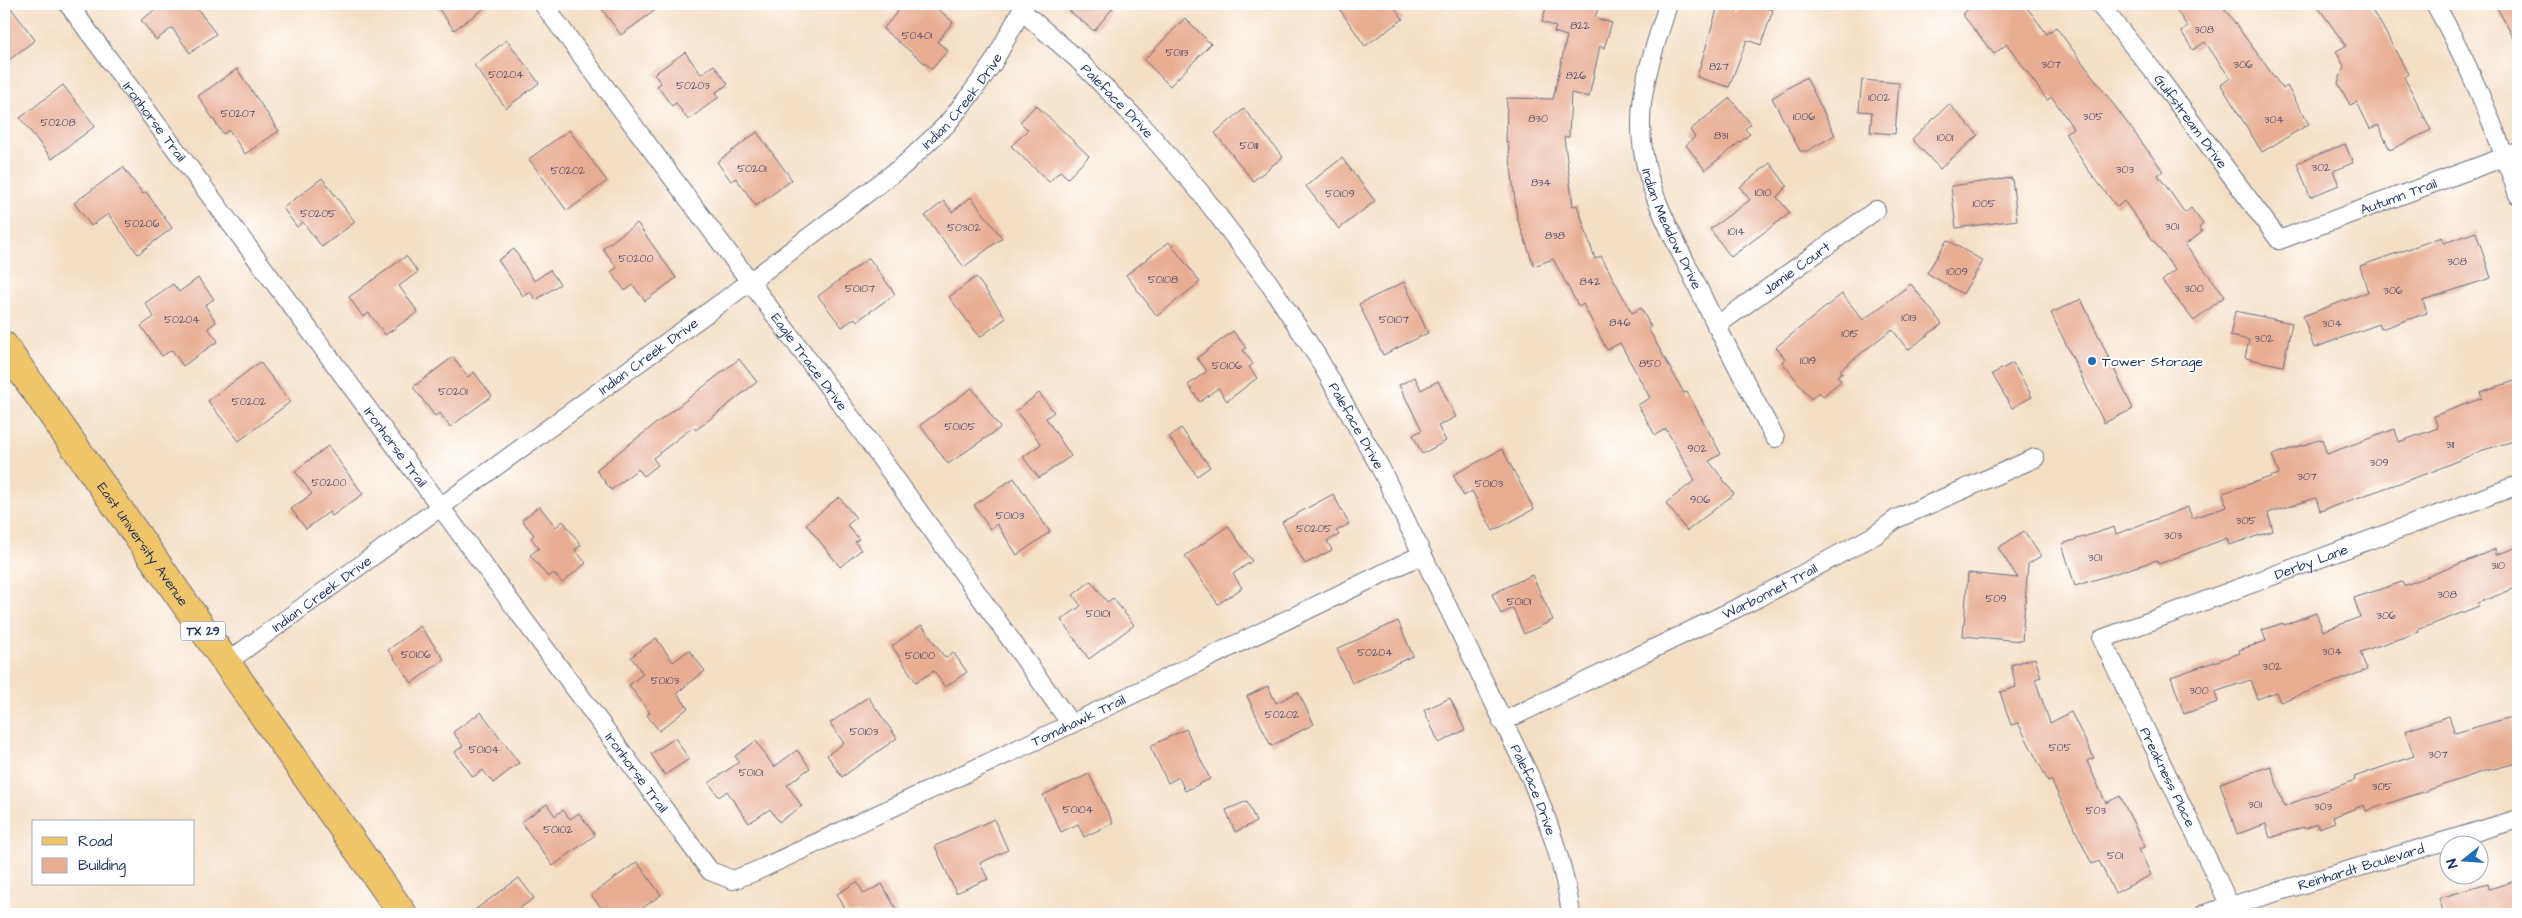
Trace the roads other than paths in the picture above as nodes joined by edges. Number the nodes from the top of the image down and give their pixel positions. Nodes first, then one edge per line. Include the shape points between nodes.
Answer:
1 (68, 4) edge
2 (543, 4) edge
3 (1668, 4) edge
4 (2099, 4) edge
5 (2436, 4) edge
6 (1024, 8) edge
7 (2512, 154) edge
8 (2518, 195) edge
9 (1876, 210) dead end
10 (2279, 240) joint
11 (751, 281) junction
12 (1716, 326) junction
13 (4, 346) edge
14 (1775, 438) dead end
15 (2035, 458) dead end
16 (2518, 485) edge
17 (440, 508) junction
18 (1421, 555) junction
19 (2102, 639) joint
20 (226, 663) junction
21 (1502, 722) junction
22 (1071, 724) junction
23 (2518, 819) edge
24 (733, 880) joint
25 (2231, 910) edge
26 (403, 914) edge
27 (1570, 914) edge
28 (2204, 914) edge

1 - 17 street, Ironhorse Trail
2 - 11 street, Eagle Trace Drive
3 - 12 street, Indian Meadow Drive via 1646,78 1641,122 1644,164 1660,210
4 - 10 street, Gulfstream Drive
5 - 7 street
6 - 11 street, Indian Creek Drive via 993,63 970,95 919,152
6 - 18 street, Paleface Drive via 1140,123 1200,192 1267,280 1317,356 1380,467
7 - 8 street
7 - 10 street, Autumn Trail
9 - 12 street, Jamie Court
11 - 17 street, Indian Creek Drive
11 - 22 street, Eagle Trace Drive
12 - 14 street, Indian Meadow Drive
13 - 20 main road, East University Avenue / TX 29
15 - 21 street, Warbonnet Trail via 1896,519 1875,535 1760,596
16 - 19 street, Derby Lane
17 - 20 street, Indian Creek Drive
17 - 24 street, Ironhorse Trail via 710,871
18 - 21 street, Paleface Drive
18 - 22 street, Tomahawk Trail
19 - 25 street, Preakness Place
20 - 26 main road, East University Avenue / TX 29
21 - 27 street, Paleface Drive via 1532,781 1552,831
22 - 24 street, Tomahawk Trail
23 - 25 street, Reinhardt Boulevard
25 - 28 street, Reinhardt Boulevard

